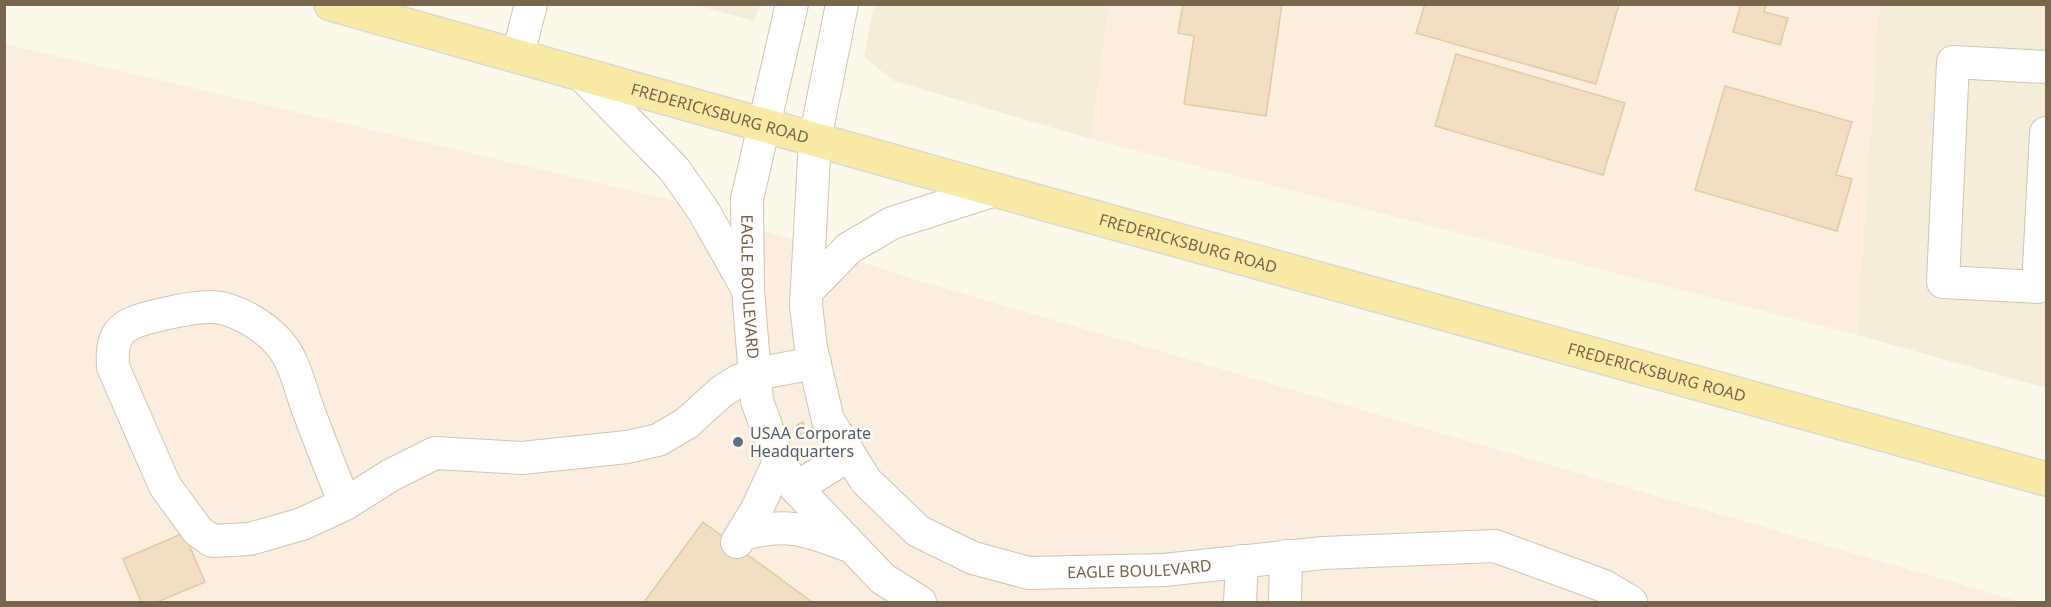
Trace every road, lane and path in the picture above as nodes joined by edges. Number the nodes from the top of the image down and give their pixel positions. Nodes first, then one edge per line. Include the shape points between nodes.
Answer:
1 (331, 4) edge
2 (531, 4) edge
3 (792, 4) edge
4 (842, 4) edge
5 (518, 55) junction
6 (2046, 67) edge
7 (582, 75) junction
8 (765, 125) junction
9 (2046, 133) edge
10 (815, 139) junction
11 (995, 190) junction
12 (748, 290) junction
13 (807, 291) junction
14 (815, 363) junction
15 (755, 374) junction
16 (849, 455) junction
17 (779, 462) junction
18 (2046, 478) edge
19 (796, 488) junction
20 (345, 504) junction
21 (853, 548) junction
22 (1286, 556) junction
23 (1242, 561) junction
24 (920, 603) edge
25 (1240, 603) edge
26 (1285, 603) edge
27 (1631, 603) edge

1 - 5 main road, FREDERICKSBURG ROAD
2 - 5 street
3 - 8 street, EAGLE BOULEVARD
4 - 10 street, EAGLE BOULEVARD
5 - 7 main road, FREDERICKSBURG ROAD
6 - 9 street via 1953,62 1943,282 2038,287
7 - 8 main road, FREDERICKSBURG ROAD
7 - 12 street via 674,169 703,210
8 - 10 main road, FREDERICKSBURG ROAD
8 - 12 street, EAGLE BOULEVARD via 747,199
10 - 11 main road, FREDERICKSBURG ROAD
10 - 13 street, EAGLE BOULEVARD
11 - 13 street via 892,223 849,248
11 - 18 main road, FREDERICKSBURG ROAD
12 - 15 street, EAGLE BOULEVARD
13 - 14 street, EAGLE BOULEVARD
14 - 15 street
14 - 16 street, EAGLE BOULEVARD via 828,420
15 - 17 street, EAGLE BOULEVARD via 757,401
15 - 20 street via 721,392 687,423 658,440 522,458 435,453
16 - 19 street
16 - 23 street, EAGLE BOULEVARD via 866,481 918,531 973,558 1029,573 1164,570
17 - 19 street, EAGLE BOULEVARD
17 - 21 street via 739,540 780,527 795,528
19 - 21 street, EAGLE BOULEVARD
20 - 20 street via 302,524 250,539 212,540 198,531 165,486 113,367 117,334 126,325 150,317 209,307 230,310 253,321 281,345 293,367
21 - 24 street, EAGLE BOULEVARD via 883,579
22 - 23 street, EAGLE BOULEVARD
22 - 26 street
22 - 27 street, EAGLE BOULEVARD via 1495,546 1604,586
23 - 25 street

